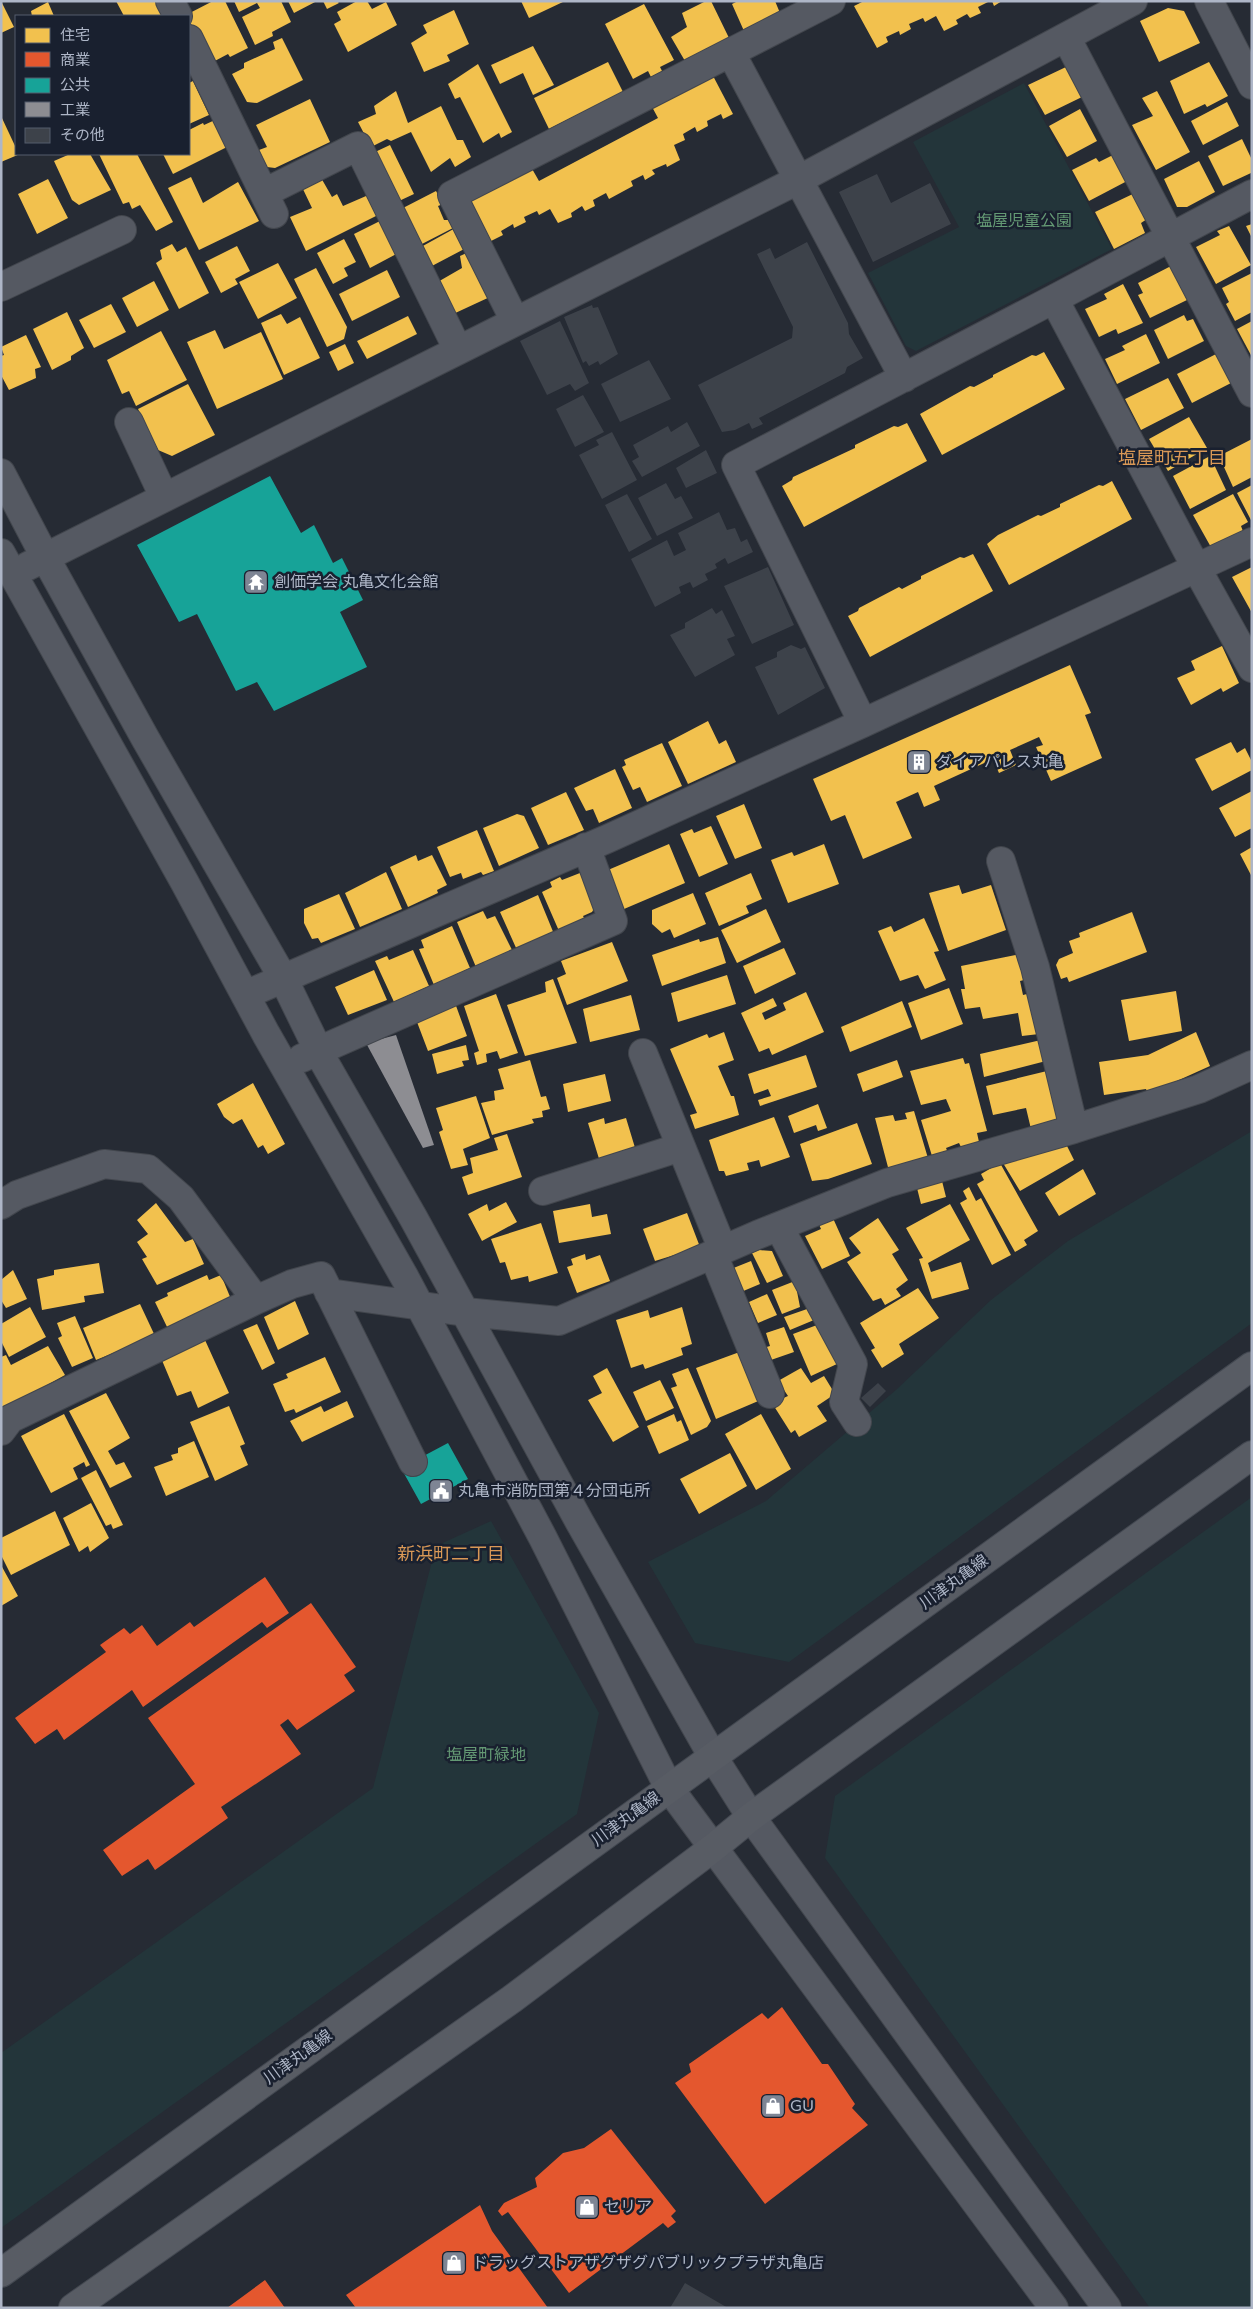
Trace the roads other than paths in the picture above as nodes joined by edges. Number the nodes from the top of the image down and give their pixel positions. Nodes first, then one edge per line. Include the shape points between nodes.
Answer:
1 (170, 1) edge
2 (832, 1) edge
3 (1133, 1) edge
4 (1209, 1) edge
5 (177, 15) edge
6 (1066, 37) junction
7 (190, 41) edge
8 (731, 53) junction
9 (1252, 85) edge
10 (798, 180) junction
11 (1252, 194) edge
12 (122, 230) dead end
13 (1170, 238) junction
14 (1, 288) edge
15 (1054, 300) junction
16 (515, 321) junction
17 (458, 350) junction
18 (904, 378) junction
19 (1252, 393) edge
20 (129, 422) dead end
21 (1, 473) edge
22 (164, 497) junction
23 (1252, 542) edge
24 (45, 557) junction
25 (7, 563) edge
26 (1197, 569) junction
27 (1252, 668) edge
28 (863, 723) junction
29 (586, 847) junction
30 (1002, 861) dead end
31 (283, 978) junction
32 (245, 995) junction
33 (318, 1051) junction
34 (643, 1053) dead end
35 (284, 1066) junction
36 (1252, 1066) edge
37 (1074, 1129) junction
38 (681, 1147) junction
39 (543, 1191) dead end
40 (1, 1204) edge
41 (779, 1227) junction
42 (718, 1252) junction
43 (329, 1293) junction
44 (256, 1300) junction
45 (419, 1305) junction
46 (465, 1312) junction
47 (1252, 1366) edge
48 (770, 1394) dead end
49 (857, 1422) dead end
50 (1, 1431) edge
51 (1252, 1455) edge
52 (413, 1462) dead end
53 (713, 1757) junction
54 (669, 1788) junction
55 (751, 1817) junction
56 (713, 1848) junction
57 (1, 2273) edge
58 (73, 2308) edge
59 (1054, 2308) edge
60 (1108, 2308) edge

1 - 5 street
2 - 8 street
3 - 6 street
4 - 9 street
6 - 10 street
6 - 13 street
7 - 17 street via 269,203 358,146
8 - 10 street
8 - 16 street via 452,195
10 - 16 street
10 - 18 street
11 - 13 street
12 - 14 street
13 - 15 street
13 - 19 street
15 - 18 street
15 - 26 street
16 - 17 street
17 - 22 street
18 - 28 street via 736,464
20 - 22 street
21 - 24 street
22 - 24 street
23 - 26 street
24 - 25 street
24 - 31 street
25 - 32 street
26 - 27 street
26 - 28 street
28 - 29 street
29 - 31 street
29 - 33 street via 613,921
30 - 37 street via 1035,967
31 - 32 street
31 - 33 street
32 - 35 street
33 - 35 street
33 - 46 street
34 - 38 street
35 - 45 street
36 - 37 street via 1199,1089
37 - 41 street via 887,1183
38 - 39 street
38 - 42 street
40 - 44 street via 17,1195 104,1164 148,1169 181,1198
41 - 42 street
41 - 49 street via 853,1364 844,1402
42 - 46 street via 559,1321
42 - 48 street
43 - 44 street via 321,1276 292,1284
43 - 45 street
43 - 52 street
44 - 50 street via 10,1419
45 - 46 street
45 - 54 street via 543,1538
46 - 53 street
47 - 53 main road, 川津丸亀線
51 - 55 main road
53 - 54 main road, 川津丸亀線
53 - 55 street
54 - 56 street
54 - 57 main road, 川津丸亀線
55 - 56 main road
55 - 60 street
56 - 58 main road via 504,2005
56 - 59 street

